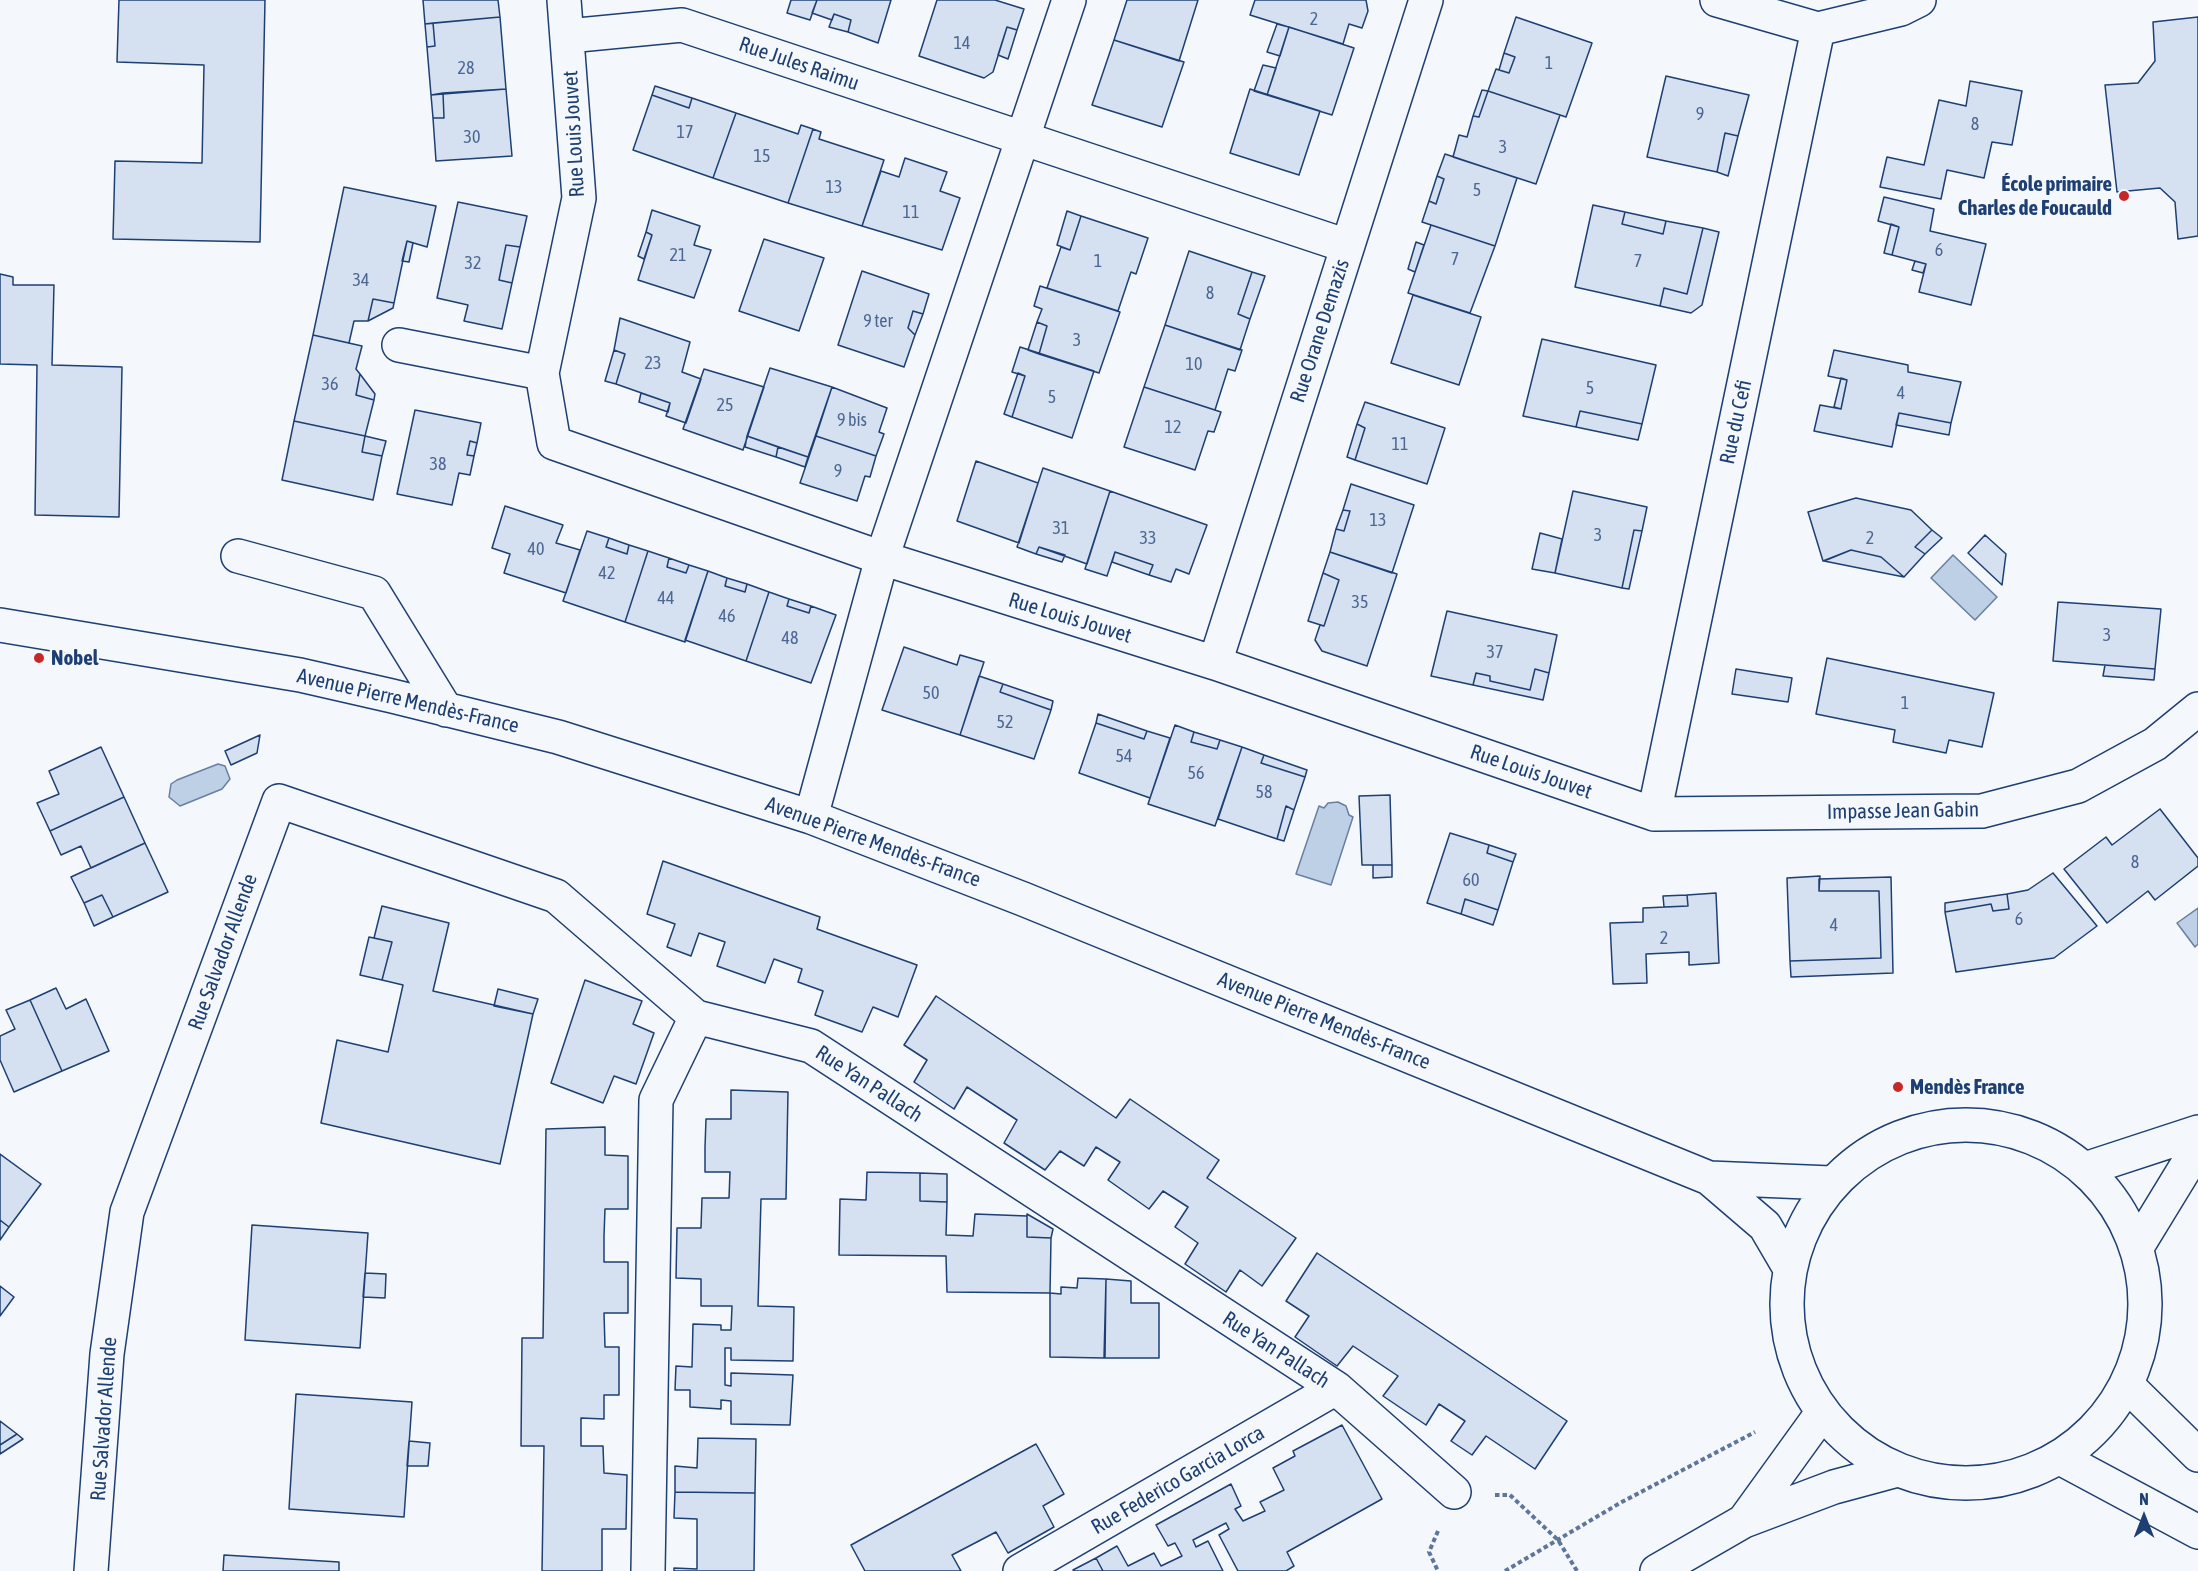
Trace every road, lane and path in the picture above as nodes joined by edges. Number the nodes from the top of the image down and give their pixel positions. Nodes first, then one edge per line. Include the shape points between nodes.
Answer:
1 (564, 0) edge
2 (1069, 0) edge
3 (1426, 0) edge
4 (1717, 0) edge
5 (1919, 0) edge
6 (1818, 29) junction
7 (568, 36) junction
8 (1024, 140) junction
9 (1347, 246) junction
10 (399, 345) dead end
11 (542, 373) junction
12 (238, 556) dead end
13 (882, 558) junction
14 (0, 625) edge
15 (1215, 663) junction
16 (2198, 709) edge
17 (446, 710) junction
18 (1654, 814) junction
19 (810, 817) junction
20 (696, 1017) junction
21 (2198, 1132) edge
22 (2198, 1147) edge
23 (2085, 1169) junction
24 (1709, 1178) junction
25 (1831, 1183) junction
26 (2137, 1247) junction
27 (1789, 1267) junction
28 (2127, 1385) junction
29 (1336, 1388) junction
30 (1822, 1413) junction
31 (1758, 1431) dead end
32 (2198, 1455) edge
33 (2060, 1458) junction
34 (1897, 1470) junction
35 (1454, 1492) joint
36 (1744, 1521) junction
37 (2198, 1532) edge
38 (1558, 1540) junction
39 (92, 1571) edge
40 (648, 1571) edge
41 (1020, 1571) edge
42 (1505, 1571) edge
43 (1577, 1571) edge
44 (1657, 1571) edge

1 - 7 street, Rue Louis Jouvet
2 - 8 street
3 - 9 street, Rue Orane Demazis
4 - 6 street
5 - 6 street via 1901,9
6 - 18 street, Rue du Cefi
7 - 8 street, Rue Jules Raimu via 682,25
7 - 11 street, Rue Louis Jouvet via 579,198
8 - 9 street, Rue Jules Raimu
8 - 13 street
9 - 15 street, Rue Orane Demazis
10 - 11 street
11 - 13 street, Rue Louis Jouvet via 554,443
12 - 17 street via 374,593
13 - 15 street, Rue Louis Jouvet
13 - 19 street
14 - 17 street, Avenue Pierre Mendès-France via 300,675
15 - 18 street, Rue Louis Jouvet
16 - 18 street, Impasse Jean Gabin via 2155,744 2078,786 1982,811
17 - 19 street, Avenue Pierre Mendès-France via 558,737
19 - 24 street, Avenue Pierre Mendès-France via 1023,898
20 - 29 street, Rue Yan Pallach via 811,1046
20 - 39 street, Rue Salvador Allende via 556,896 279,801 127,1212 107,1354
20 - 40 street via 657,1100
21 - 23 street
22 - 26 street
23 - 25 street via 2046,1143 2002,1127 1956,1124 1910,1132 1867,1153
23 - 26 street via 2116,1204
24 - 25 street, Avenue Pierre Mendès-France
24 - 27 street, Avenue Pierre Mendès-France via 1765,1226
25 - 27 street via 1804,1222
26 - 28 street via 2146,1293 2142,1340
27 - 30 street via 1785,1315 1795,1362
28 - 32 street
28 - 33 street via 2098,1426
29 - 35 street, Rue Yan Pallach
29 - 41 street, Rue Federico Garcia Lorca
30 - 34 street via 1856,1447
30 - 36 street
31 - 38 path
33 - 34 street via 2007,1479 1952,1484
33 - 37 street
34 - 36 street via 1834,1487
35 - 38 path via 1510,1496
36 - 44 street
38 - 42 path
38 - 43 path

